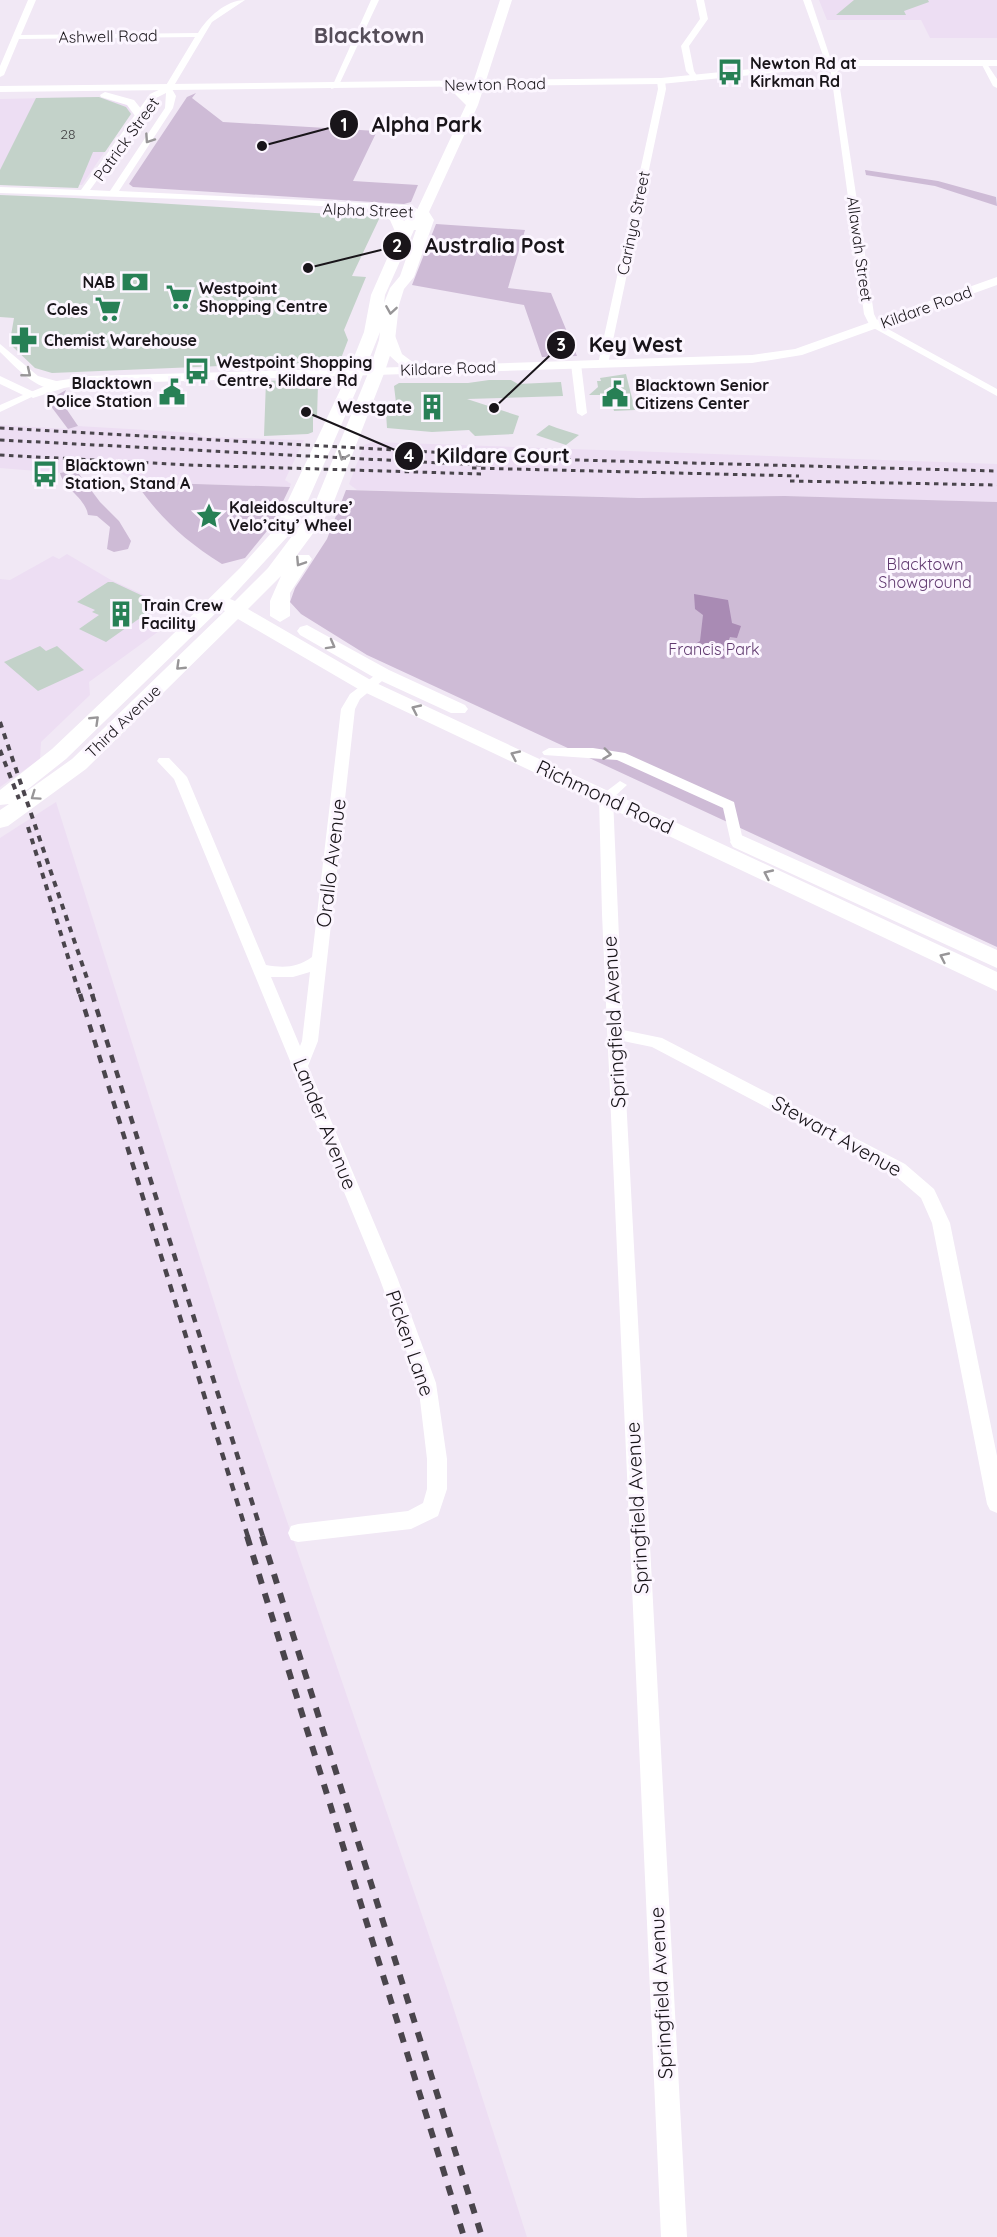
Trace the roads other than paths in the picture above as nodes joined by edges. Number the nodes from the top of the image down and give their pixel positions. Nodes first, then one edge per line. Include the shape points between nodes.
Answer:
1 (32, 0) edge
2 (241, 0) edge
3 (375, 0) edge
4 (506, 0) edge
5 (700, 0) edge
6 (807, 0) edge
7 (199, 34) junction
8 (17, 37) junction
9 (985, 63) junction
10 (997, 63) edge
11 (831, 65) junction
12 (0, 75) edge
13 (695, 79) junction
14 (661, 81) junction
15 (444, 85) junction
16 (478, 85) junction
17 (997, 86) edge
18 (334, 87) junction
19 (0, 89) edge
20 (168, 89) junction
21 (90, 93) junction
22 (0, 94) edge
23 (472, 105) junction
24 (140, 115) junction
25 (0, 190) edge
26 (85, 191) junction
27 (113, 193) junction
28 (166, 196) junction
29 (422, 212) junction
30 (386, 213) junction
31 (404, 236) junction
32 (997, 281) edge
33 (875, 326) junction
34 (388, 333) junction
35 (0, 347) edge
36 (576, 364) junction
37 (603, 364) junction
38 (414, 369) junction
39 (378, 371) junction
40 (356, 372) junction
41 (306, 373) junction
42 (0, 379) edge
43 (62, 384) junction
44 (997, 393) edge
45 (33, 394) junction
46 (342, 405) junction
47 (0, 409) edge
48 (582, 413) dead end
49 (321, 509) junction
50 (225, 594) junction
51 (242, 605) junction
52 (280, 616) junction
53 (211, 636) junction
54 (311, 654) junction
55 (375, 680) junction
56 (549, 752) junction
57 (164, 761) dead end
58 (613, 791) junction
59 (0, 801) edge
60 (0, 821) edge
61 (736, 840) junction
62 (320, 959) junction
63 (997, 960) edge
64 (262, 970) junction
65 (997, 982) edge
66 (615, 1034) junction
67 (300, 1066) junction
68 (388, 1277) joint
69 (997, 1504) edge
70 (298, 1533) dead end
71 (674, 2237) edge

1 - 8 street
2 - 7 street, Patrick Street via 213,16
3 - 18 street
4 - 16 main road
5 - 13 street via 704,19 685,46
6 - 11 street, Allawah Street
7 - 8 street, Ashwell Road
7 - 20 street, Patrick Street
8 - 12 street
9 - 10 main road, Newton Road
9 - 11 main road, Newton Road
9 - 17 street
11 - 13 main road, Newton Road
11 - 33 street, Allawah Street via 869,314
13 - 14 main road, Newton Road
14 - 16 main road, Newton Road
14 - 37 street, Carinya Street
15 - 16 main road, Newton Road
15 - 18 main road, Newton Road
15 - 23 main road via 459,91
16 - 23 main road
18 - 20 main road, Newton Road
19 - 20 main road, Newton Road
20 - 21 main road, Newton Road
20 - 24 street, Patrick Street via 153,96
20 -> 27 street, Patrick Street via 172,96 169,108
21 - 22 main road, Newton Road
21 - 24 main road via 129,101
23 - 29 main road
24 - 26 street, Patrick Street
25 - 26 street, Alpha Street
26 - 27 street, Alpha Street
27 - 28 street, Alpha Street
28 - 29 street, Alpha Street
28 - 30 street, Alpha Street
29 - 30 street, Alpha Street
29 - 31 main road, Third Avenue via 412,219
29 -> 34 main road via 427,220 407,277 397,288 391,305
30 - 31 main road via 396,218
31 - 40 main road, Third Avenue via 378,295 372,332
32 - 33 street, Kildare Road
33 - 37 street, Kildare Road via 775,356
33 - 44 street, Allawah Street
34 - 38 street via 396,356
34 - 39 main road
35 -> 43 street via 34,378
36 - 37 street, Kildare Road
36 - 38 street, Kildare Road
36 - 48 street
38 - 39 street, Kildare Road
39 - 40 street, Kildare Road
39 -> 49 main road
40 - 41 street, Kildare Road
40 - 46 main road, Third Avenue
41 - 43 street, Kildare Road
41 - 46 street via 333,383
42 - 45 street
43 - 45 street, Kildare Road
45 - 47 street
46 - 50 main road, Third Avenue via 282,532
49 - 51 main road, Third Avenue via 274,572
49 -> 52 main road via 312,545 279,597
50 - 51 main road, Richmond Road
59 -> 50 main road, Third Avenue via 59,754
51 - 52 main road, Richmond Road
51 - 53 main road, Third Avenue
51 - 54 main road, Richmond Road
52 -> 55 main road, Richmond Road
53 - 54 main road via 245,631
53 -> 60 main road, Third Avenue via 79,764
54 - 55 main road, Richmond Road
55 - 56 main road, Richmond Road
58 -> 55 main road, Richmond Road
55 - 62 street, Orallo Avenue via 355,697 348,709
56 - 58 main road, Richmond Road
56 -> 61 street via 620,756 729,805
57 - 64 street, Lander Avenue via 180,777
58 - 61 main road, Richmond Road
65 -> 58 main road, Richmond Road
58 - 66 street, Springfield Avenue
61 - 63 main road, Richmond Road
62 - 64 street via 295,972
62 - 67 street, Orallo Avenue via 310,1041
64 - 67 street, Lander Avenue
66 - 69 street, Stewart Avenue via 656,1042 753,1090 899,1168 928,1194 941,1223
66 - 71 street, Springfield Avenue
67 - 68 street, Lander Avenue
68 - 70 street, Picken Lane via 431,1398 437,1483 434,1503 427,1514 411,1520

